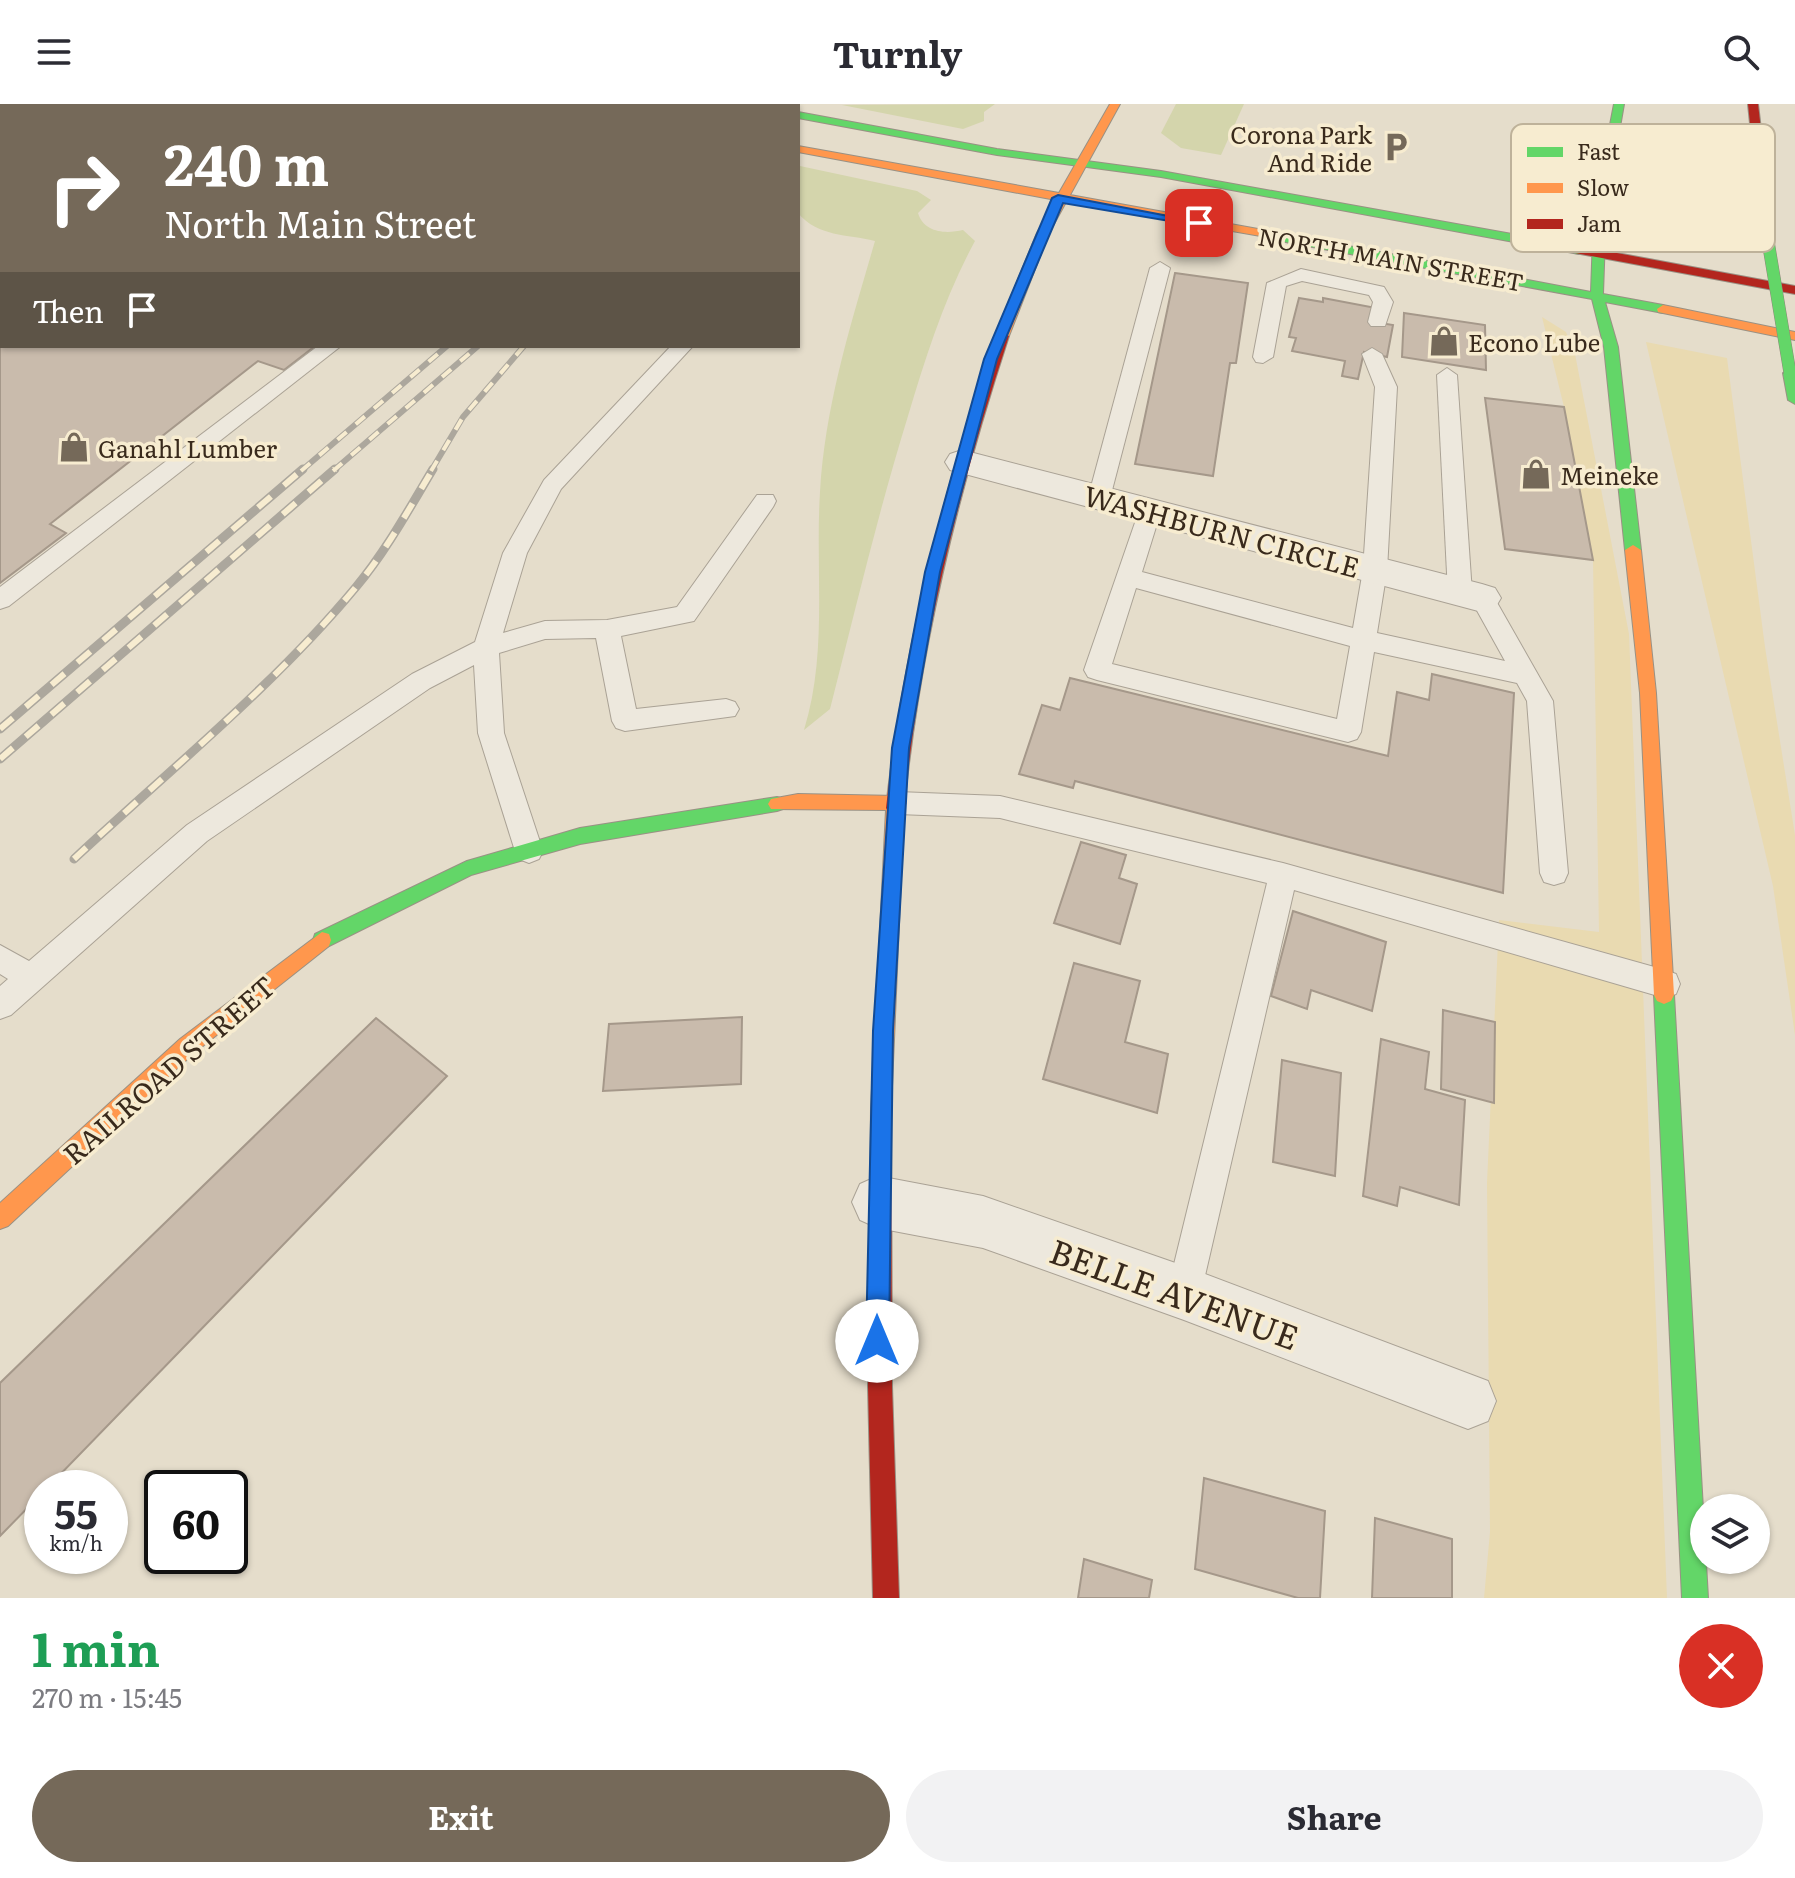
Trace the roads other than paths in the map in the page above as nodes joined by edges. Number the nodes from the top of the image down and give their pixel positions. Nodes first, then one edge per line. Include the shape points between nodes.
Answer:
1 (1115, 104) edge
2 (1619, 104) edge
3 (1753, 104) edge
4 (800, 115) edge
5 (1615, 124) edge
6 (1755, 124) edge
7 (800, 149) edge
8 (1078, 163) junction
9 (1058, 198) junction
10 (1511, 238) edge
11 (1588, 252) edge
12 (1770, 252) edge
13 (1599, 254) junction
14 (1160, 268) dead end
15 (1795, 290) edge
16 (1597, 295) junction
17 (1378, 322) dead end
18 (1795, 336) edge
19 (328, 348) edge
20 (681, 348) edge
21 (1372, 354) dead end
22 (1263, 357) dead end
23 (1447, 375) dead end
24 (1795, 400) edge
25 (962, 462) junction
26 (1099, 498) junction
27 (765, 501) dead end
28 (1150, 511) junction
29 (1375, 570) junction
30 (1128, 577) junction
31 (1471, 596) junction
32 (0, 600) edge
33 (607, 629) junction
34 (1364, 640) junction
35 (486, 648) junction
36 (1523, 675) junction
37 (726, 709) dead end
38 (898, 803) junction
39 (529, 851) junction
40 (1554, 873) dead end
41 (1283, 875) junction
42 (0, 958) edge
43 (31, 978) junction
44 (1665, 984) junction
45 (0, 1005) edge
46 (878, 1202) junction
47 (0, 1218) edge
48 (1184, 1293) junction
49 (1468, 1401) dead end
50 (886, 1598) edge
51 (1695, 1598) edge

1 - 8 main road
2 - 5 main road
3 - 6 main road, bridge
4 - 8 main road, NORTH MAIN STREET
7 - 9 main road, NORTH MAIN STREET
8 - 9 main road
8 - 10 main road, NORTH MAIN STREET
9 - 16 main road, NORTH MAIN STREET
9 - 25 main road via 990,359
11 - 13 main road, NORTH MAIN STREET
12 - 24 main road, bridge
13 - 15 main road, NORTH MAIN STREET
13 - 16 main road
14 - 26 lane
16 - 18 main road, NORTH MAIN STREET
16 - 44 main road via 1611,347 1648,693
17 - 22 lane via 1383,302 1377,291 1291,276 1277,283
19 - 32 lane
20 - 35 lane via 552,485 515,553
21 - 29 lane via 1386,387
23 - 31 lane
25 - 26 street, WASHBURN CIRCLE
25 - 38 main road via 932,572 900,748
26 - 28 street, WASHBURN CIRCLE
27 - 33 lane via 685,615
28 - 29 street, WASHBURN CIRCLE
28 - 30 lane
29 - 31 street, WASHBURN CIRCLE
29 - 34 lane
30 - 34 lane
30 - 34 lane via 1097,670 1348,732
31 - 36 lane
33 - 35 lane via 545,630
33 - 37 lane via 625,721
34 - 36 lane
35 - 39 lane via 491,733
35 - 43 lane via 421,681 197,833
36 - 40 lane via 1540,701
38 - 39 main road, RAILROAD STREET via 798,801 580,836
38 - 41 lane via 1000,807
38 - 46 main road
39 - 47 main road, RAILROAD STREET via 467,869 321,941 187,1046
41 - 44 lane
41 - 48 lane
42 - 43 lane
43 - 45 lane
44 - 51 main road
46 - 48 street, BELLE AVENUE via 983,1222
46 - 50 main road
48 - 49 street, BELLE AVENUE

